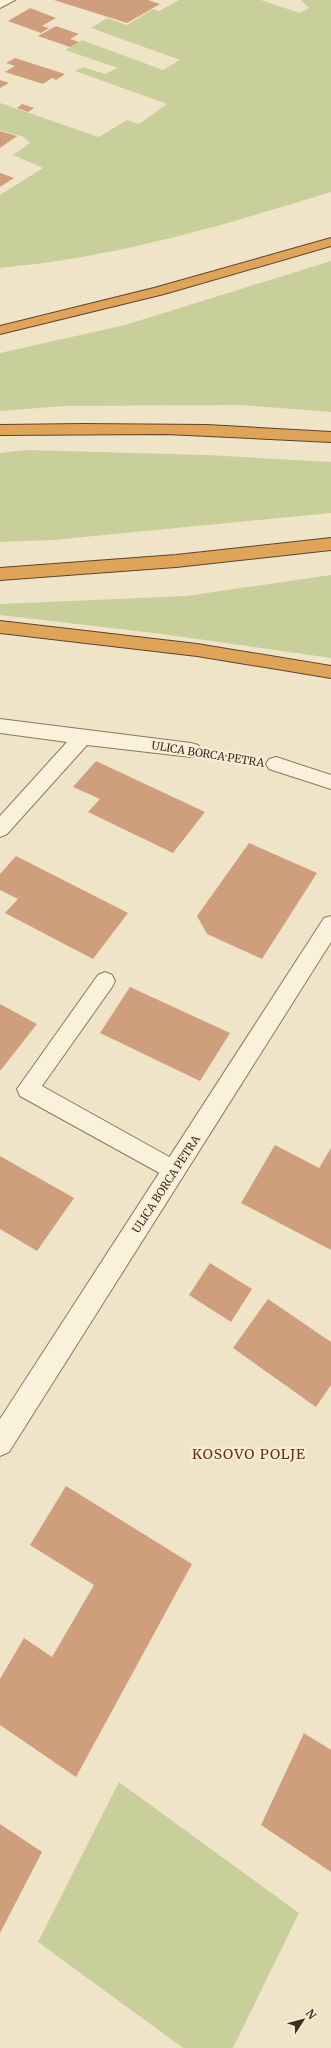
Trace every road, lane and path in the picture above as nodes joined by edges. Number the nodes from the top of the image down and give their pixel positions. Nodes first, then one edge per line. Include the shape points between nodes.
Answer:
1 (9, 0) edge
2 (0, 4) edge
3 (331, 242) edge
4 (0, 330) edge
5 (0, 430) edge
6 (331, 437) edge
7 (331, 544) edge
8 (0, 574) edge
9 (0, 627) edge
10 (331, 672) edge
11 (0, 726) edge
12 (83, 737) junction
13 (191, 750) joint
14 (276, 764) joint
15 (331, 782) edge
16 (0, 829) edge
17 (331, 924) edge
18 (105, 981) dead end
19 (174, 1171) junction
20 (0, 1443) edge

1 - 2 street
3 - 4 highway via 159,291
5 - 6 highway via 119,428
7 - 8 highway via 176,561
9 - 10 highway via 197,650
11 - 12 street, ULICA BORCA PETRA
12 - 13 street, ULICA BORCA PETRA
12 - 16 street
13 - 14 path, ULICA BORCA PETRA
14 - 15 street, ULICA BORCA PETRA
17 - 19 street, ULICA BORCA PETRA
18 - 19 lane via 28,1089
19 - 20 street, ULICA BORCA PETRA

